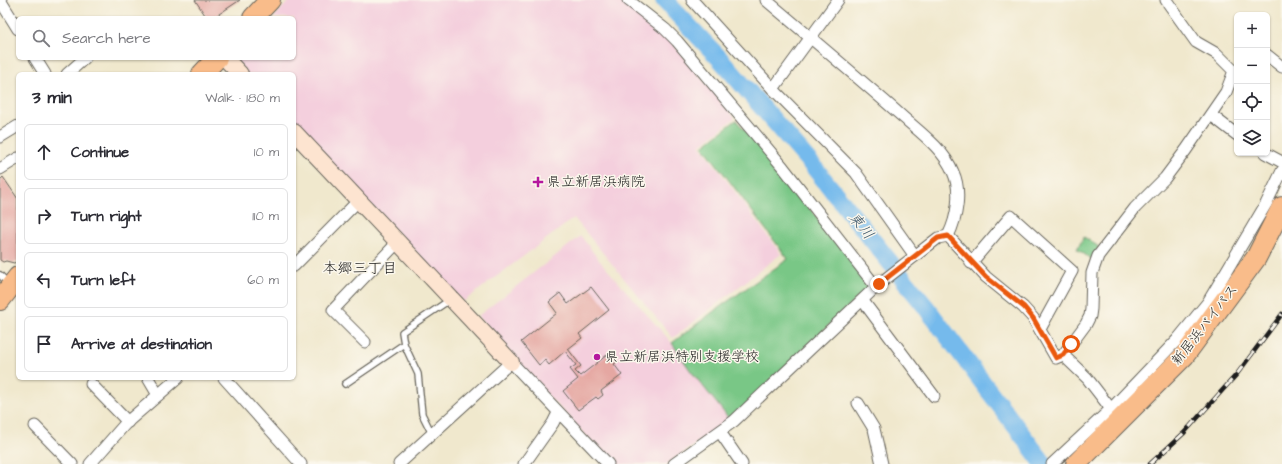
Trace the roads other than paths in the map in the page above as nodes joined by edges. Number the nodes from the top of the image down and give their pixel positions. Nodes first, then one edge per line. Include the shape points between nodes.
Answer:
1 (0, 0) edge
2 (270, 0) edge
3 (628, 0) edge
4 (692, 0) edge
5 (766, 0) edge
6 (838, 0) edge
7 (1166, 0) edge
8 (255, 16) edge
9 (16, 26) edge
10 (810, 38) junction
11 (1270, 57) edge
12 (36, 60) edge
13 (83, 60) edge
14 (214, 60) edge
15 (226, 60) edge
16 (1282, 67) edge
17 (1234, 68) edge
18 (44, 72) edge
19 (73, 72) edge
20 (204, 72) edge
21 (238, 72) edge
22 (1234, 74) edge
23 (773, 89) junction
24 (1211, 115) junction
25 (16, 127) edge
26 (1234, 133) edge
27 (296, 134) edge
28 (0, 137) edge
29 (1270, 156) edge
30 (16, 159) edge
31 (1282, 162) edge
32 (0, 169) edge
33 (1282, 171) edge
34 (358, 201) junction
35 (1282, 206) edge
36 (948, 236) junction
37 (397, 243) junction
38 (912, 258) junction
39 (971, 263) junction
40 (296, 264) edge
41 (878, 286) junction
42 (451, 299) junction
43 (863, 301) junction
44 (1040, 329) junction
45 (364, 342) dead end
46 (404, 344) junction
47 (1063, 355) junction
48 (511, 362) junction
49 (149, 380) edge
50 (176, 380) edge
51 (226, 380) edge
52 (91, 384) dead end
53 (345, 384) dead end
54 (158, 395) junction
55 (934, 396) dead end
56 (858, 403) dead end
57 (1112, 409) junction
58 (558, 413) junction
59 (128, 422) junction
60 (35, 426) dead end
61 (720, 432) junction
62 (432, 434) junction
63 (1071, 458) edge
64 (72, 464) edge
65 (90, 464) edge
66 (301, 464) edge
67 (399, 464) edge
68 (524, 464) edge
69 (608, 464) edge
70 (674, 464) edge
71 (742, 464) edge
72 (882, 464) edge
73 (1052, 464) edge

1 - 9 street
2 - 8 highway
3 - 41 street via 677,41 783,167
4 - 23 street
5 - 10 street
6 - 10 street
7 - 17 street via 1196,42 1217,54
10 - 23 street
10 - 36 street via 891,106 946,160 953,171 956,183 956,218
11 - 16 street
12 - 18 street
13 - 19 street
14 - 20 highway
15 - 21 street
22 - 24 street
23 - 38 street via 856,173
24 - 26 street
24 - 47 street via 1165,178 1135,208 1098,256 1092,273 1090,316
25 - 28 street
27 - 34 street
29 - 31 street
30 - 32 street
33 - 57 street via 1266,204 1208,302 1177,340
34 - 37 street
34 - 40 street
35 - 63 highway, 新居浜バイパス via 1256,258 1184,356
36 - 38 street via 938,238
36 - 39 street
37 - 42 street
37 - 45 street via 332,310
38 - 41 street
39 - 44 street via 1024,307
39 - 44 street via 1011,216 1072,272
41 - 43 street
42 - 46 lane via 402,332
42 - 48 street
43 - 55 street
43 - 61 street
44 - 47 street via 1056,358
46 - 53 lane
46 - 62 lane via 418,374 422,414
47 - 57 street via 1087,378
48 - 58 street
48 - 62 street
49 - 54 street
50 - 54 street
51 - 66 street
52 - 59 street
54 - 59 street
56 - 72 street via 874,429
57 - 63 street
58 - 68 street
58 - 69 street
59 - 65 street
60 - 64 street
61 - 70 street
61 - 71 street
62 - 67 street
63 - 73 street

